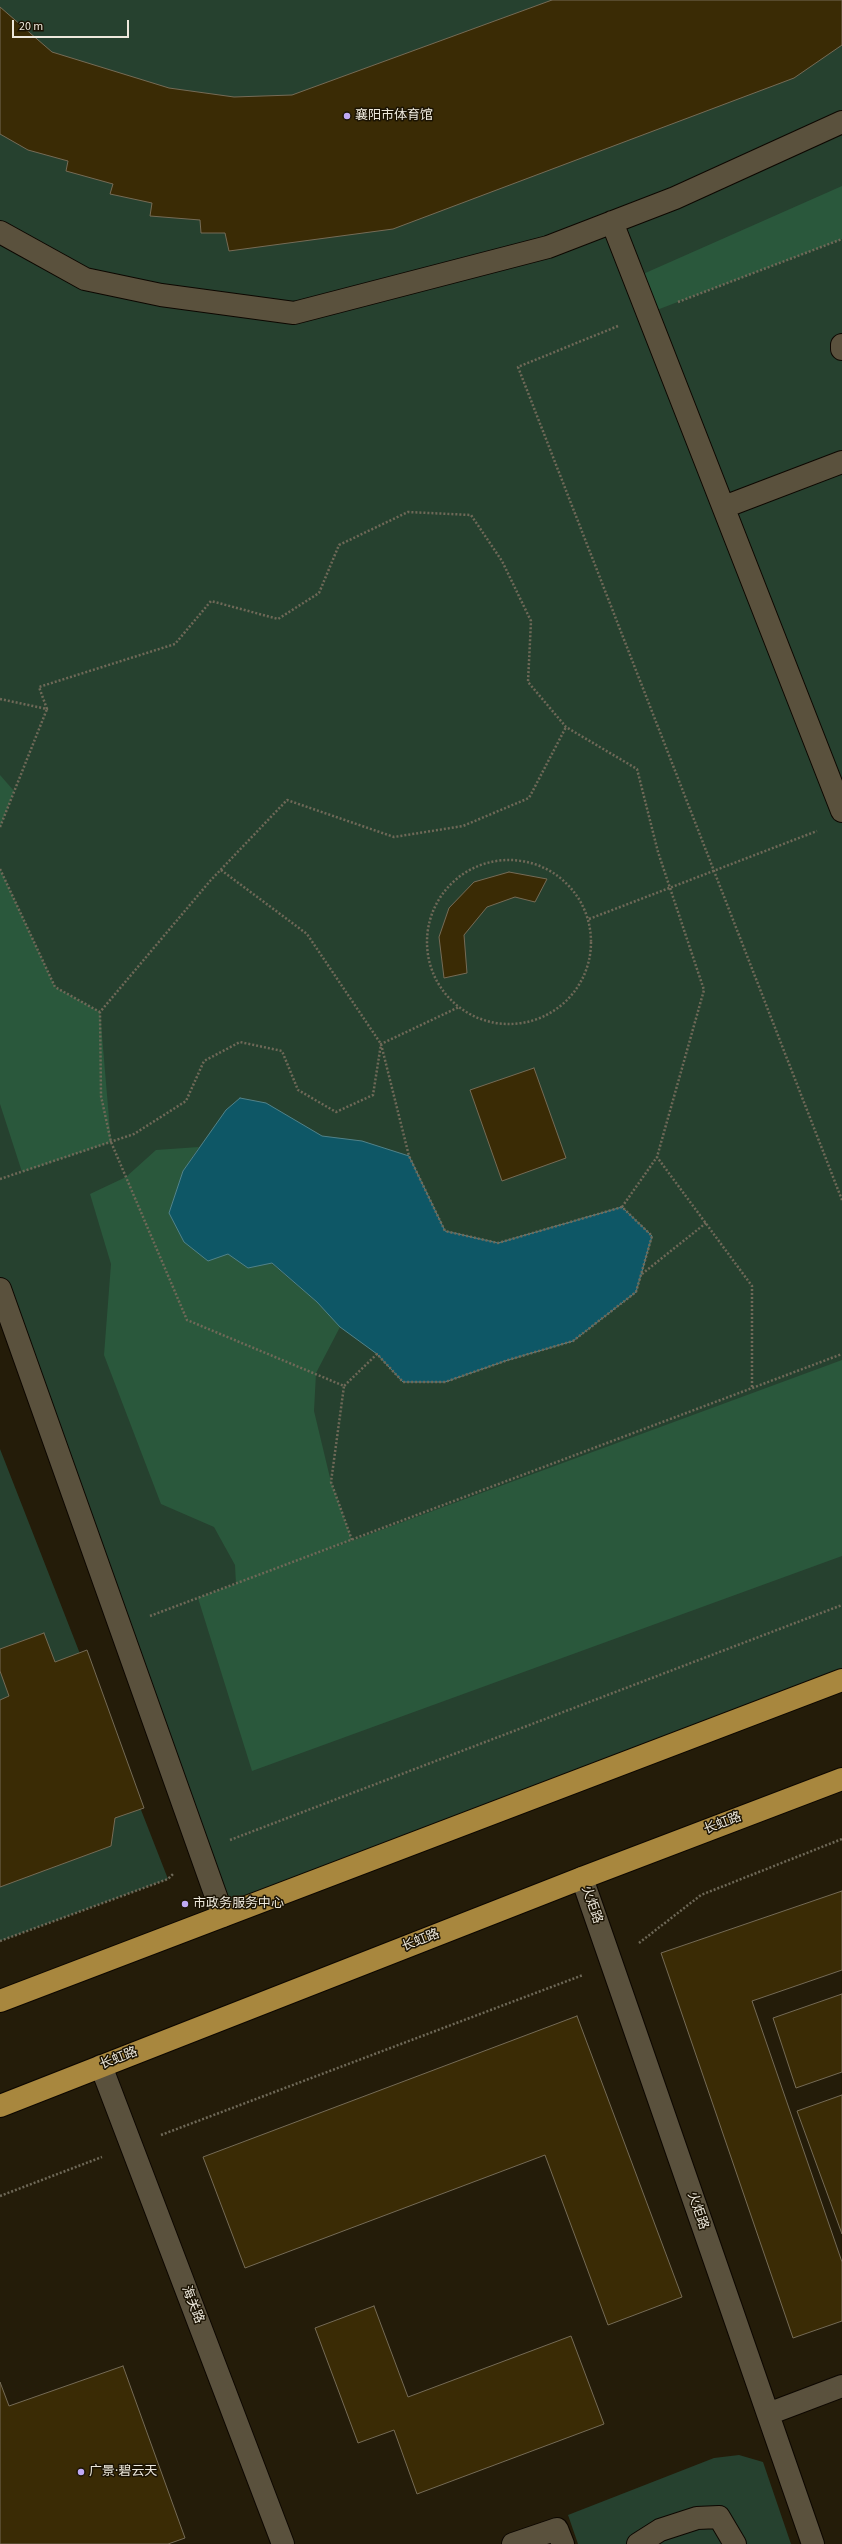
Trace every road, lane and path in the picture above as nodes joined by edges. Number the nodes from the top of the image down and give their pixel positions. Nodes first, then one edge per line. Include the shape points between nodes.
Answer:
1 (842, 122) edge
2 (612, 222) junction
3 (0, 232) edge
4 (842, 239) edge
5 (648, 313) junction
6 (842, 345) edge
7 (842, 349) edge
8 (842, 462) edge
9 (724, 507) junction
10 (0, 699) edge
11 (47, 708) junction
12 (566, 727) junction
13 (842, 811) edge
14 (0, 827) edge
15 (821, 830) dead end
16 (0, 869) edge
17 (221, 870) junction
18 (714, 871) junction
19 (669, 888) junction
20 (589, 919) junction
21 (459, 1006) junction
22 (100, 1012) junction
23 (381, 1044) junction
24 (111, 1142) junction
25 (657, 1157) junction
26 (0, 1180) edge
27 (842, 1200) edge
28 (622, 1207) junction
29 (706, 1223) junction
30 (641, 1275) junction
31 (0, 1289) edge
32 (842, 1354) edge
33 (344, 1386) junction
34 (752, 1388) junction
35 (352, 1540) junction
36 (842, 1605) edge
37 (120, 1627) junction
38 (842, 1680) edge
39 (842, 1779) edge
40 (842, 1839) edge
41 (201, 1852) junction
42 (582, 1878) junction
43 (224, 1916) junction
44 (0, 1941) edge
45 (612, 1964) junction
46 (0, 2001) edge
47 (101, 2066) junction
48 (0, 2106) edge
49 (132, 2146) junction
50 (0, 2196) edge
51 (842, 2386) edge
52 (768, 2414) junction
53 (283, 2544) edge
54 (513, 2544) edge
55 (563, 2544) edge
56 (638, 2544) edge
57 (735, 2544) edge
58 (813, 2544) edge

1 - 2 street via 675,198
2 - 3 street via 548,247 294,314 161,296 85,279
2 - 5 street
4 - 5 path
5 - 9 street
5 - 18 path via 518,367
6 - 7 street
8 - 9 street
9 - 13 street
10 - 11 path
11 - 12 path via 38,687 175,644 211,601 278,619 319,593 339,545 408,512 471,515 502,561 531,621 528,682
11 - 14 path
12 - 17 path via 529,798 463,826 394,837 287,800
12 - 19 path via 637,769
15 - 18 path
16 - 22 path via 55,987
17 - 22 path
17 - 23 path via 307,934
18 - 19 path
18 - 27 path
19 - 20 path
19 - 25 path via 704,990
20 - 21 path via 592,946 586,974 571,997 550,1015 524,1024 495,1024 469,1015
20 - 21 path via 577,895 558,876 535,863 508,859 482,864 458,877 440,896 429,921 427,948 433,974 448,998
21 - 23 path
22 - 24 path via 101,1096
23 - 24 path via 373,1095 336,1112 298,1090 282,1051 240,1042 204,1061 186,1102 134,1134
23 - 28 path via 409,1156 445,1231 498,1243
24 - 26 path
24 - 33 path via 187,1320
25 - 28 path
25 - 29 path
28 - 30 path via 652,1236
29 - 30 path
29 - 34 path via 752,1286
30 - 33 path via 636,1292 573,1341 445,1382 403,1382 377,1354
31 - 37 street
32 - 34 path
33 - 35 path via 332,1482
34 - 35 path
35 - 37 path
36 - 41 path
37 - 41 street
38 - 43 highway
39 - 42 highway, 长虹路
40 - 45 path via 701,1895
41 - 43 street
41 - 44 path via 168,1879
42 - 45 street, 火炬路
42 - 47 highway, 长虹路
43 - 46 highway
45 - 49 path
45 - 52 street, 火炬路
47 - 48 highway, 长虹路
47 - 49 street, 海关路
49 - 50 path
49 - 53 street, 海关路
51 - 52 street
52 - 58 street, 火炬路
54 - 55 street via 557,2529
56 - 57 street via 660,2530 697,2518 719,2517

